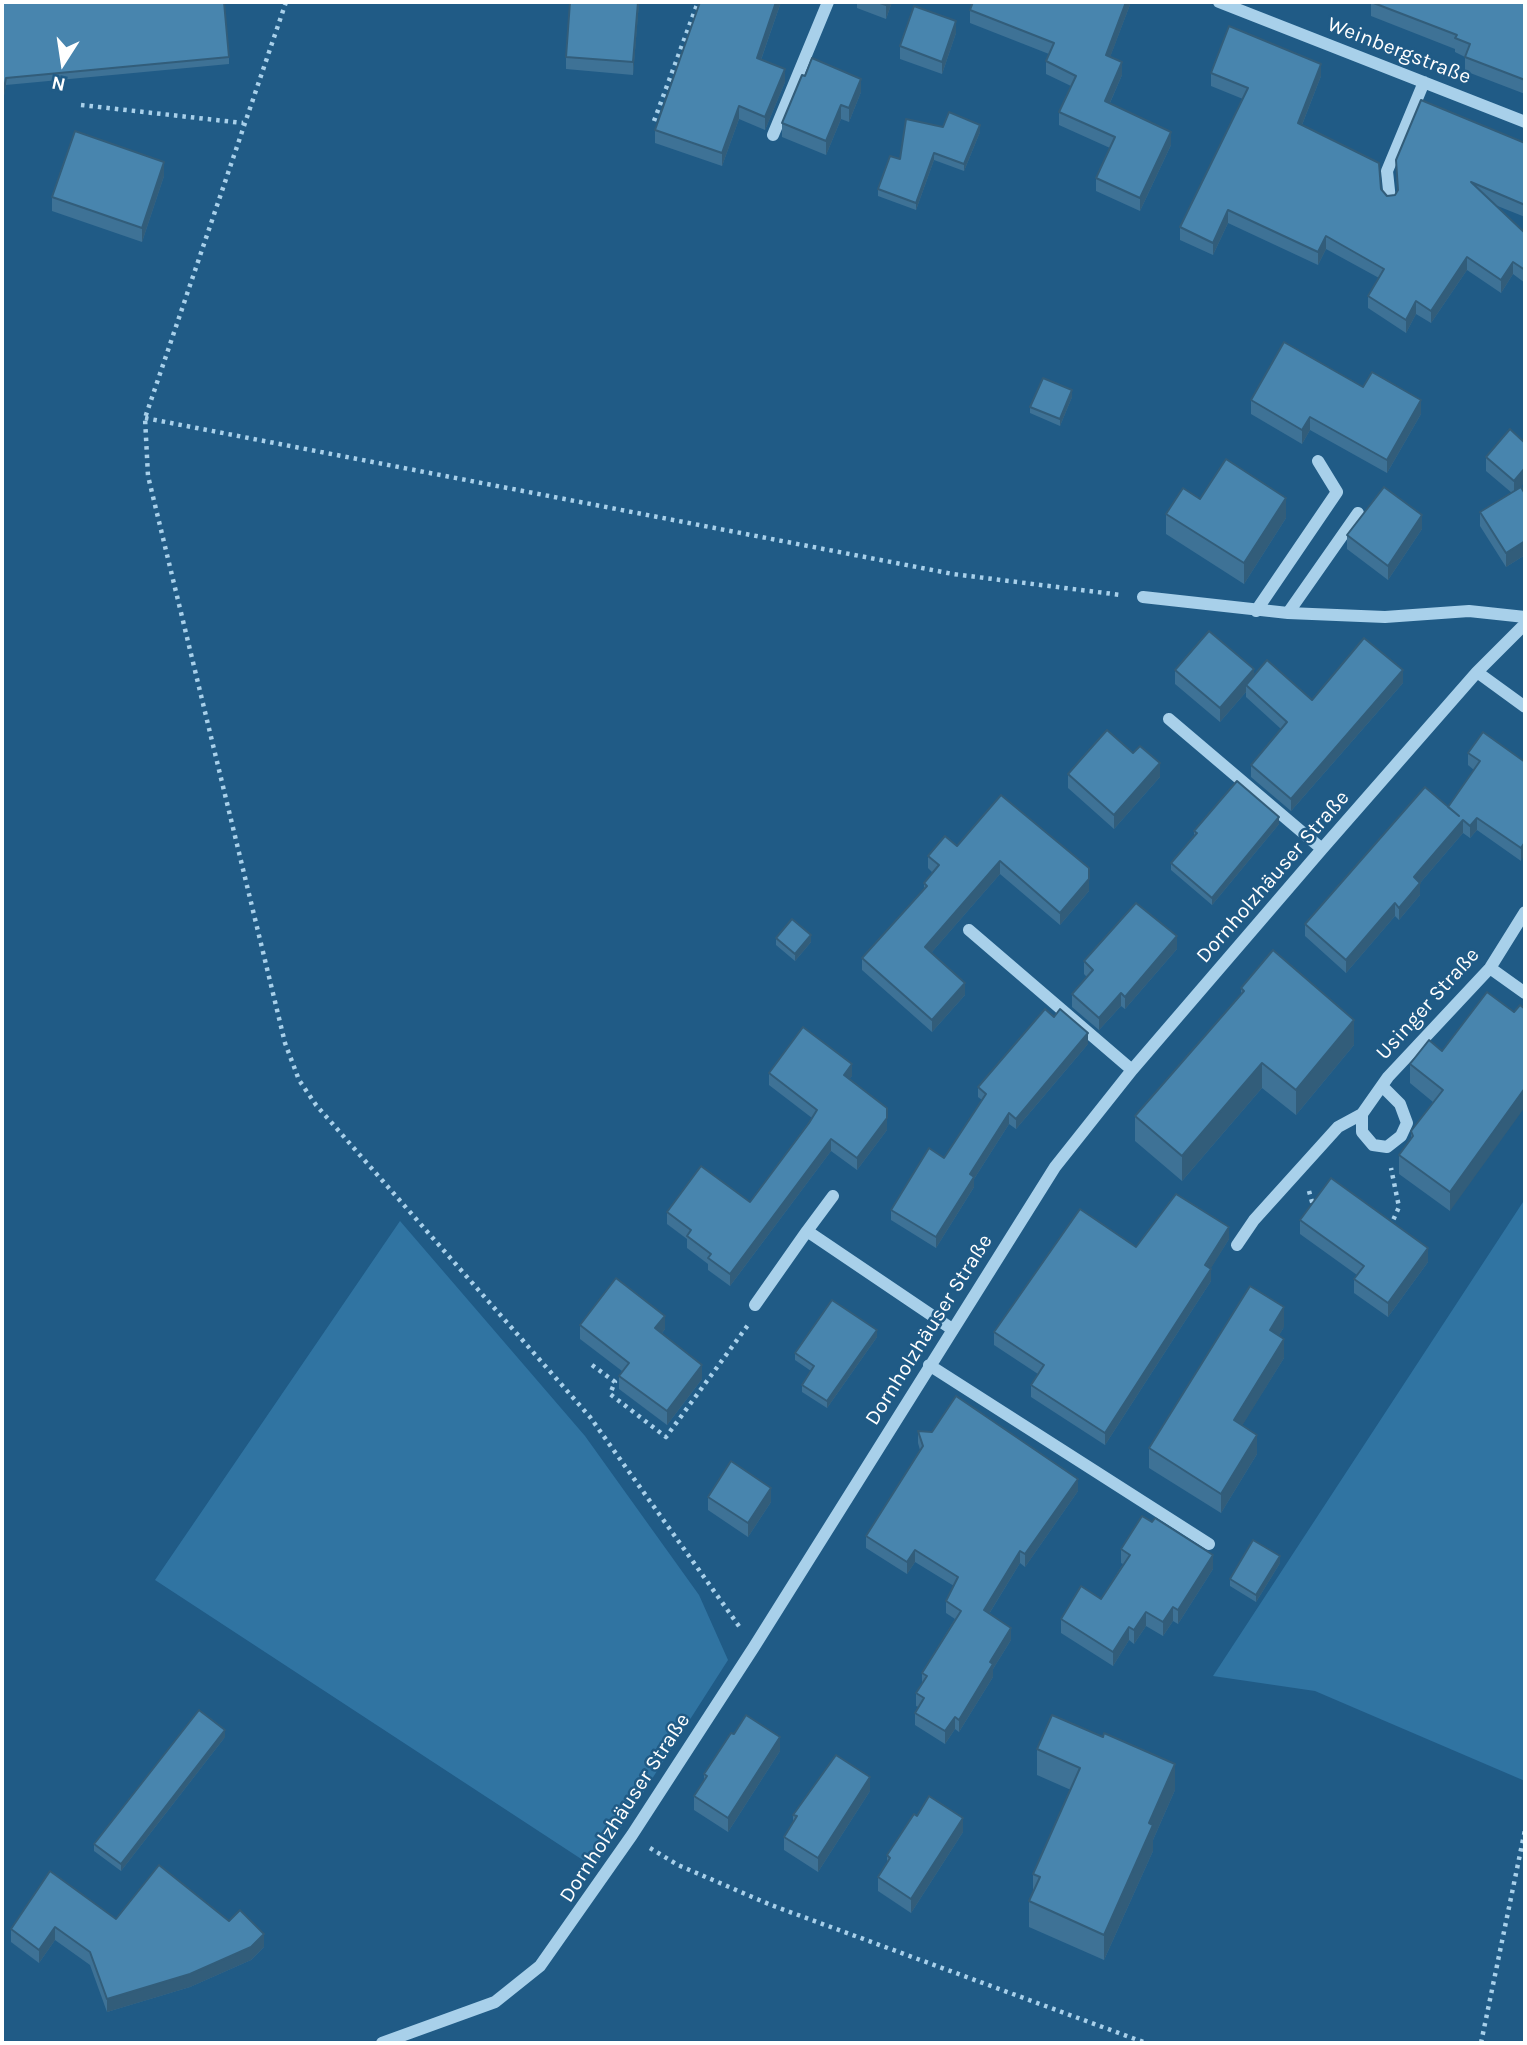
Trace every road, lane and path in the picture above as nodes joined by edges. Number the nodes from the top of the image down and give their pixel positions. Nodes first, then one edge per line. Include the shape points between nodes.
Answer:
1 (286, 2) edge
2 (698, 2) edge
3 (828, 2) edge
4 (1219, 2) edge
5 (1424, 82) junction
6 (81, 106) dead end
7 (654, 121) dead end
8 (1525, 122) edge
9 (243, 123) junction
10 (774, 135) dead end
11 (1390, 200) edge
12 (145, 418) junction
13 (1318, 461) dead end
14 (1358, 513) dead end
15 (1143, 597) joint
16 (1256, 611) junction
17 (1288, 614) junction
18 (1525, 617) edge
19 (1525, 624) edge
20 (1477, 672) junction
21 (1525, 707) edge
22 (1169, 719) dead end
23 (1322, 849) junction
24 (1525, 912) edge
25 (969, 930) dead end
26 (1489, 968) junction
27 (1525, 993) edge
28 (1132, 1070) junction
29 (1383, 1087) junction
30 (1362, 1114) junction
31 (1387, 1147) junction
32 (833, 1196) dead end
33 (807, 1231) junction
34 (1388, 1233) edge
35 (1237, 1245) dead end
36 (755, 1305) joint
37 (952, 1329) junction
38 (929, 1365) junction
39 (592, 1366) dead end
40 (1209, 1544) dead end
41 (754, 1647) junction
42 (1525, 1830) edge
43 (632, 1835) junction
44 (382, 2043) edge
45 (1146, 2043) edge
46 (1481, 2043) edge

1 - 9 path
2 - 7 path
3 - 10 street
4 - 5 street, Weinbergstraße
5 - 8 street, Weinbergstraße
5 - 11 street via 1387,171
6 - 9 path
9 - 12 path
12 - 15 path via 953,574
12 - 41 path via 148,476 285,1042 299,1080 590,1417
13 - 16 street via 1337,492
14 - 17 street
15 - 16 street
16 - 17 street
17 - 18 street via 1385,617 1469,611
19 - 20 street, Dornholzhäuser Straße
20 - 21 street
20 - 23 street, Dornholzhäuser Straße
22 - 23 street
23 - 28 street, Dornholzhäuser Straße
24 - 26 street, Usinger Straße
25 - 28 street
26 - 27 street
26 - 29 street, Usinger Straße
28 - 37 street, Dornholzhäuser Straße via 1055,1167
29 - 30 street, Usinger Straße
29 - 31 street, Usinger Straße via 1400,1104 1407,1123 1401,1136
30 - 31 street via 1362,1132 1373,1145
30 - 35 street, Usinger Straße via 1338,1127
31 - 34 path via 1399,1207
32 - 33 street
33 - 36 street
33 - 37 street
36 - 39 path via 752,1320 666,1437 610,1394 615,1382
37 - 38 street, Dornholzhäuser Straße
38 - 40 street
38 - 41 street, Dornholzhäuser Straße
41 - 43 street, Dornholzhäuser Straße
42 - 46 path
43 - 44 street, Dornholzhäuser Straße via 561,1940 523,1983 495,2002
43 - 45 path via 678,1865 771,1905

